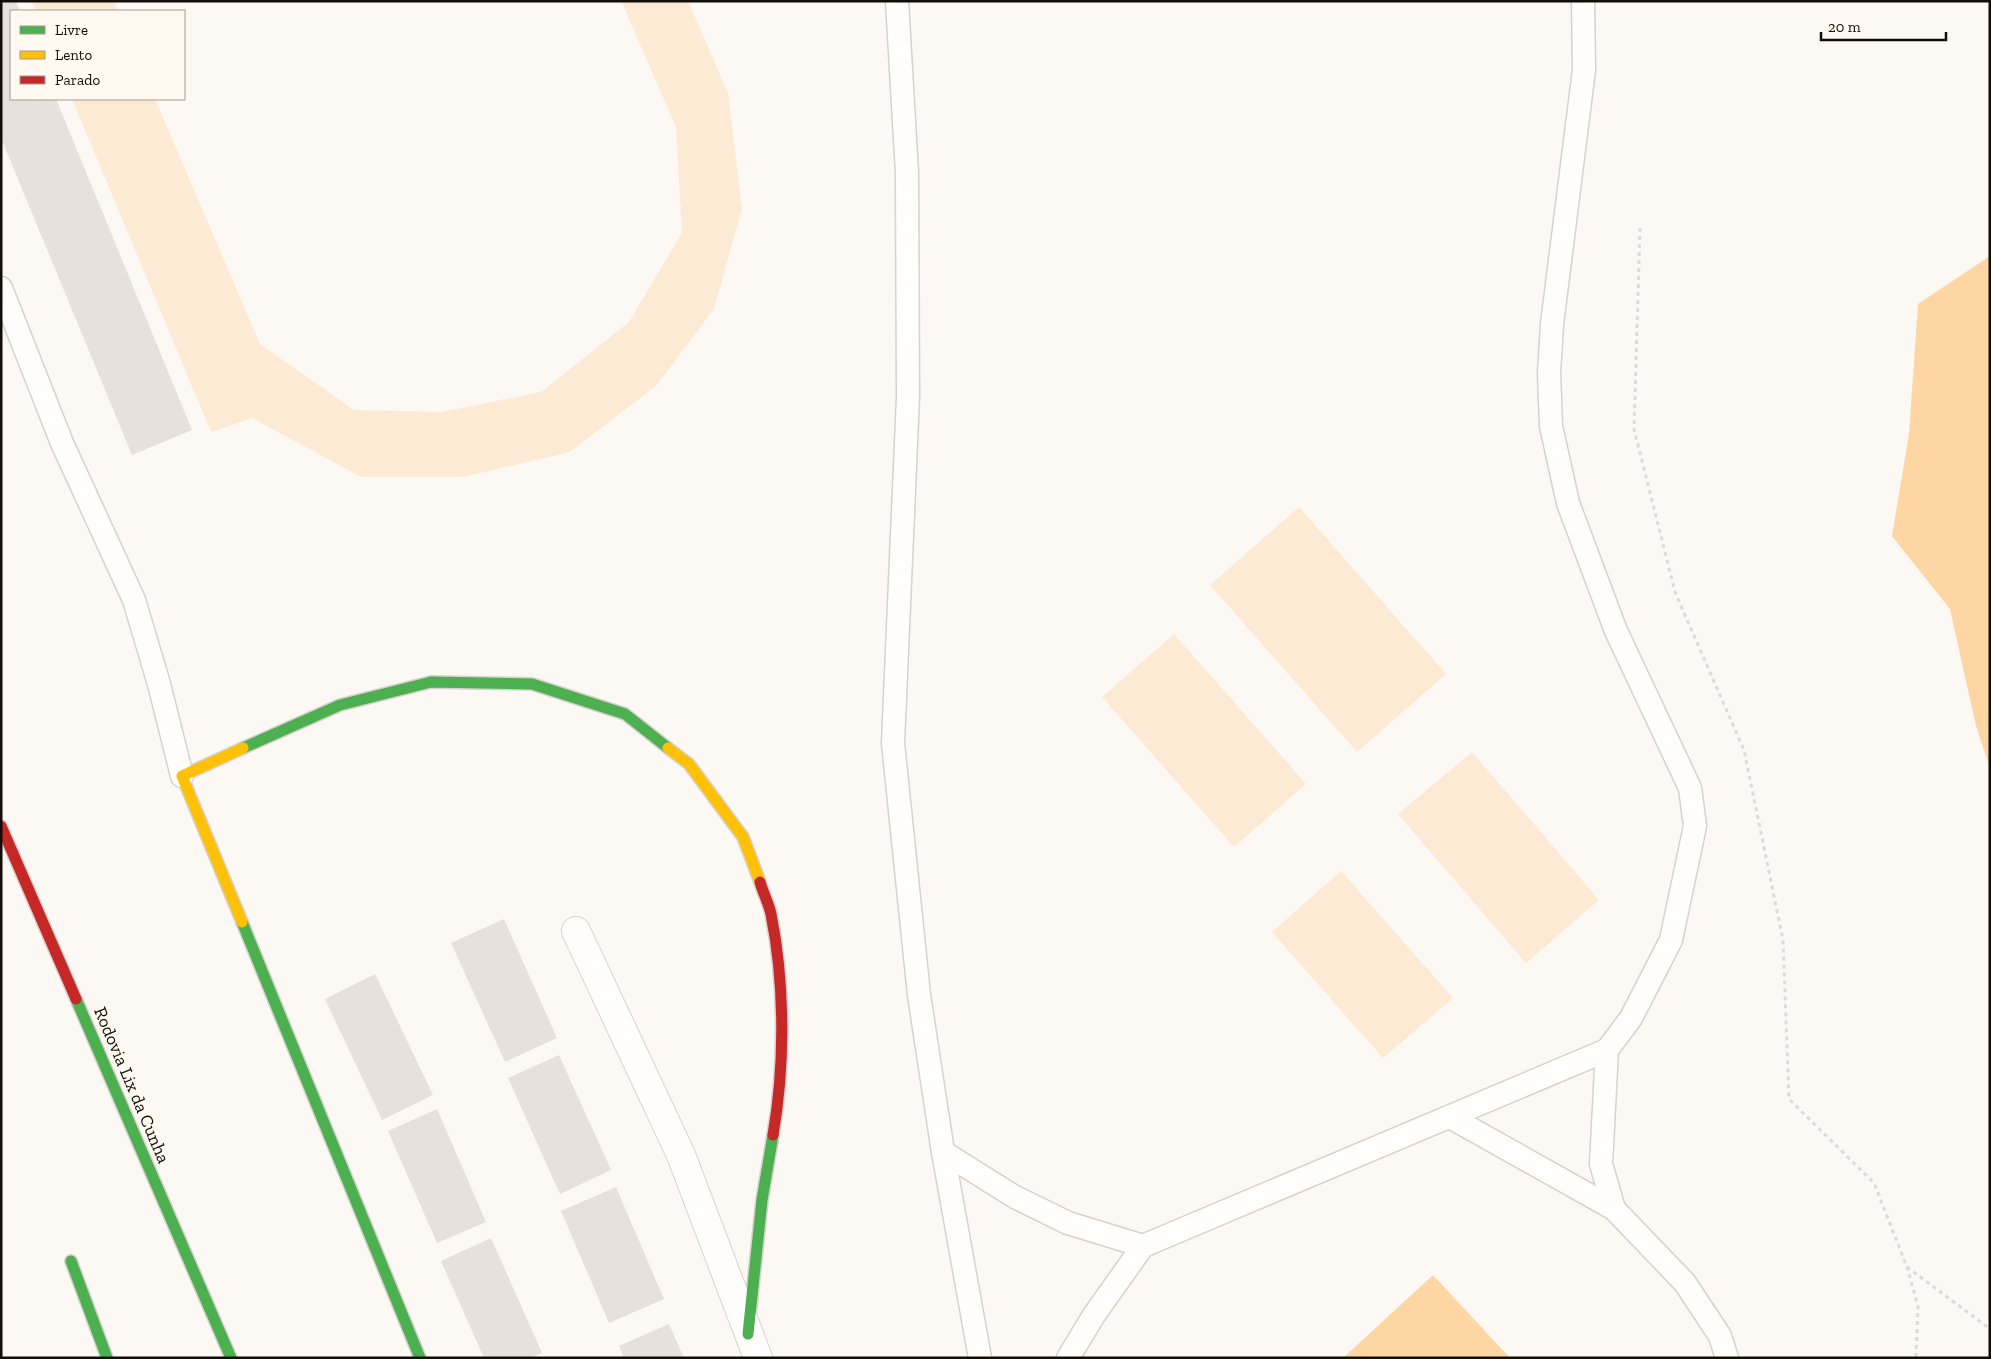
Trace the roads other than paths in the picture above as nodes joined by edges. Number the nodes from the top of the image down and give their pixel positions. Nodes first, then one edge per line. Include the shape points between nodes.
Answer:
1 (897, 1) edge
2 (1583, 1) edge
3 (1, 288) edge
4 (182, 776) junction
5 (1, 826) edge
6 (9, 865) edge
7 (576, 931) dead end
8 (1607, 1050) junction
9 (1450, 1117) junction
10 (943, 1152) junction
11 (1614, 1209) junction
12 (1143, 1246) junction
13 (71, 1261) dead end
14 (753, 1346) edge
15 (107, 1358) edge
16 (231, 1358) edge
17 (420, 1358) edge
18 (980, 1358) edge
19 (1068, 1358) edge
20 (1727, 1358) edge

1 - 10 lane via 907,173 908,397 893,743 918,995
2 - 8 lane via 1584,70 1552,324 1549,373 1551,426 1568,503 1616,631 1690,788 1696,826 1671,940 1631,1018
3 - 4 lane via 62,443 134,600 160,684
4 - 14 street via 340,705 430,682 532,684 625,714 689,764 743,837 771,913 780,980 780,1093 762,1200
4 - 17 street
5 - 6 street, Rodovia Lix da Cunha
6 - 16 street, Rodovia Lix da Cunha
7 - 14 street via 681,1155
8 - 9 lane
8 - 11 lane via 1601,1164
9 - 11 lane
9 - 12 lane
10 - 12 lane via 1015,1197 1068,1223
10 - 18 lane
11 - 20 lane via 1685,1283 1720,1336
12 - 19 lane
13 - 15 street

